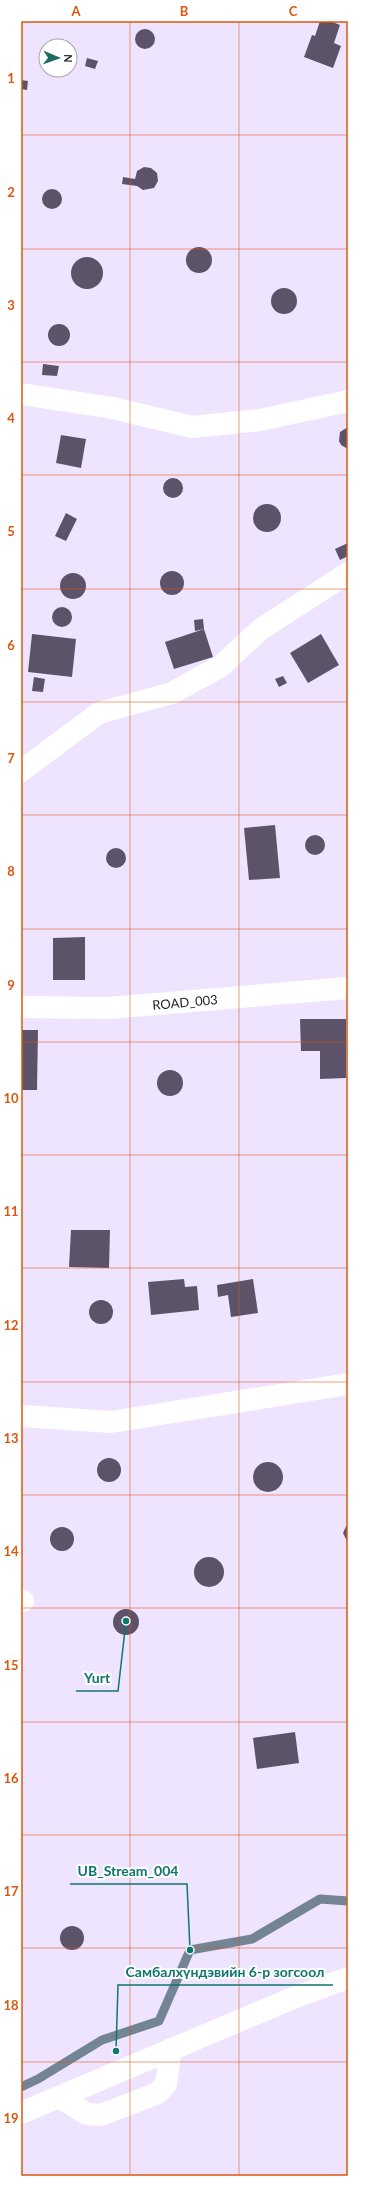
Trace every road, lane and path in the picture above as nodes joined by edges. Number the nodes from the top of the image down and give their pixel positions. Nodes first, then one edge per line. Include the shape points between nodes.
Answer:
1 (21, 394) edge
2 (348, 401) edge
3 (348, 573) edge
4 (21, 771) edge
5 (348, 988) edge
6 (21, 1007) edge
7 (348, 1384) edge
8 (21, 1416) edge
9 (348, 1978) edge
10 (171, 2049) junction
11 (59, 2097) junction
12 (21, 2113) edge

1 - 2 street via 113,408 192,427 260,420
3 - 4 street via 262,629 221,666 172,693 99,713
5 - 6 street, ROAD_003 via 108,1008
7 - 8 street via 111,1422
9 - 10 street
10 - 11 street
10 - 11 street via 166,2084 158,2093 101,2115 87,2114
11 - 12 street

